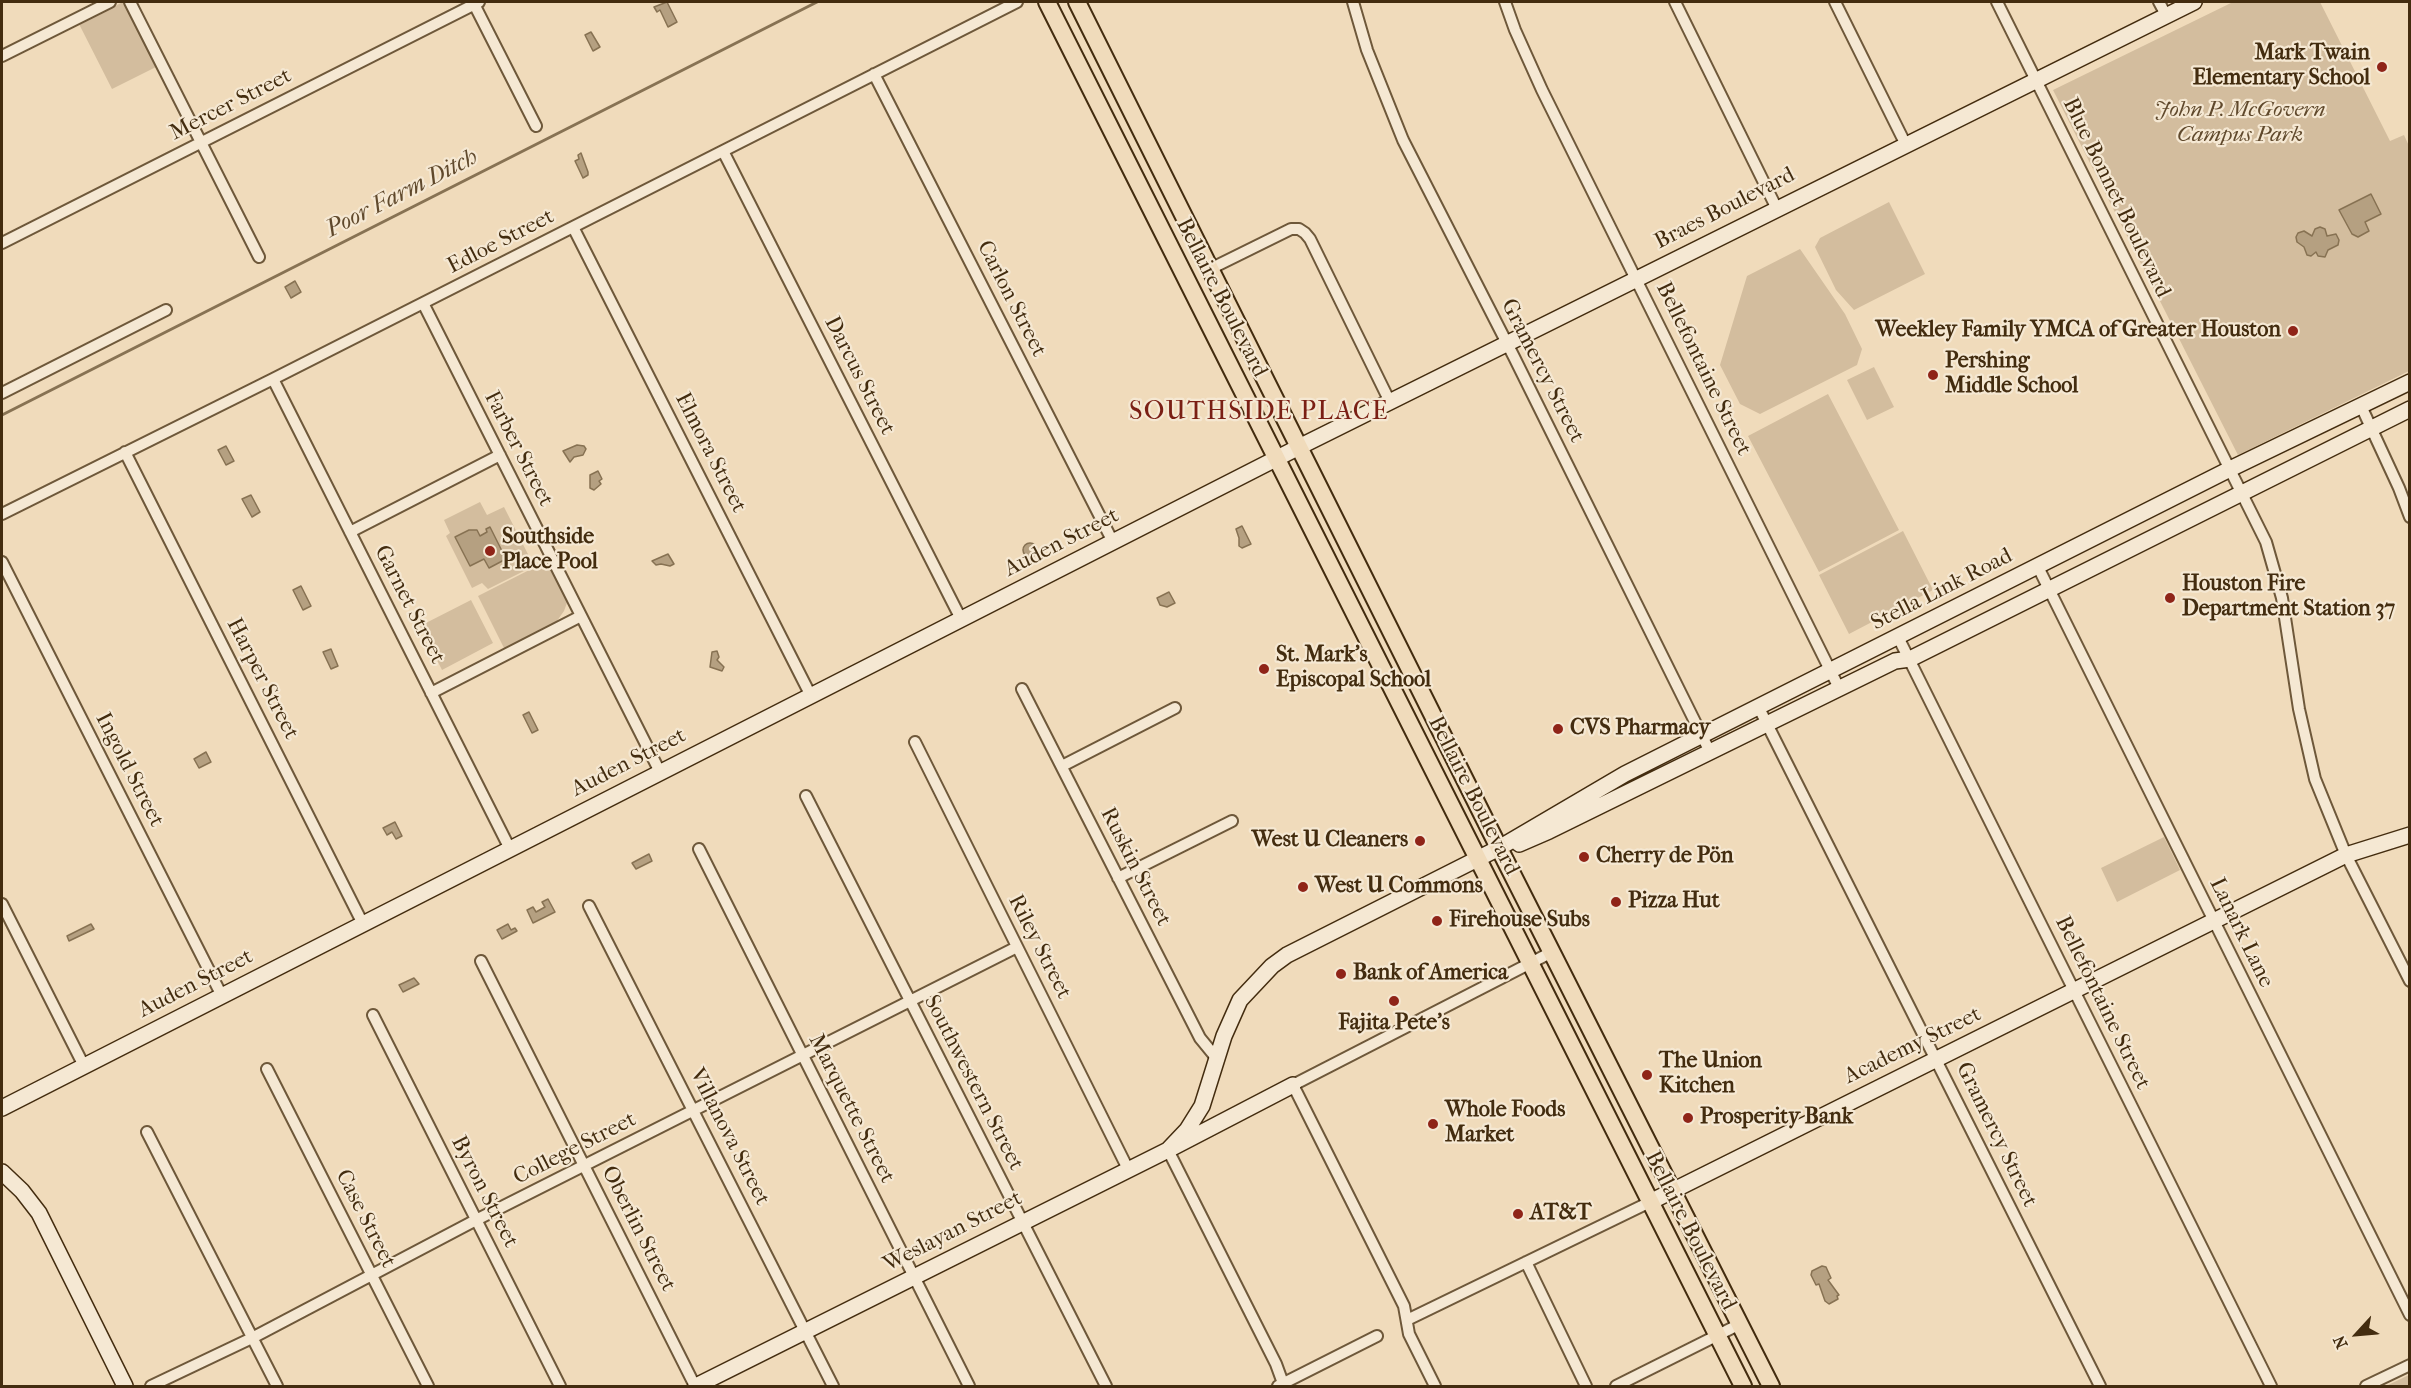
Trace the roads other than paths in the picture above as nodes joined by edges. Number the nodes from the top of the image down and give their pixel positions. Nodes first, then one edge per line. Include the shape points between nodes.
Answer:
1 (110, 2) edge
2 (130, 2) edge
3 (475, 2) edge
4 (1017, 2) edge
5 (1047, 2) edge
6 (1077, 2) edge
7 (1353, 2) edge
8 (1505, 2) edge
9 (1675, 2) edge
10 (1835, 2) edge
11 (1997, 2) edge
12 (2194, 2) edge
13 (2162, 8) edge
14 (2, 56) edge
15 (874, 74) junction
16 (2035, 80) junction
17 (1123, 94) junction
18 (1099, 106) junction
19 (536, 126) dead end
20 (201, 142) junction
21 (1905, 143) junction
22 (723, 151) junction
23 (1777, 209) junction
24 (573, 227) junction
25 (1192, 231) junction
26 (2, 243) edge
27 (1168, 243) junction
28 (259, 257) dead end
29 (1210, 269) junction
30 (1636, 279) junction
31 (423, 303) junction
32 (165, 310) dead end
33 (1507, 344) junction
34 (273, 379) junction
35 (2409, 382) edge
36 (2, 393) edge
37 (1390, 402) junction
38 (2361, 406) junction
39 (2409, 409) edge
40 (2372, 428) junction
41 (1299, 447) junction
42 (125, 452) junction
43 (500, 455) junction
44 (1277, 458) junction
45 (2230, 469) junction
46 (2242, 492) junction
47 (2163, 505) junction
48 (2, 514) edge
49 (2409, 517) edge
50 (2123, 524) junction
51 (2173, 526) junction
52 (350, 532) junction
53 (2100, 536) junction
54 (1113, 542) junction
55 (2134, 546) junction
56 (2110, 558) junction
57 (2, 562) edge
58 (2038, 567) junction
59 (2049, 589) junction
60 (1376, 601) junction
61 (1355, 612) junction
62 (581, 616) junction
63 (961, 619) junction
64 (1898, 637) junction
65 (1910, 660) junction
66 (1831, 672) junction
67 (1839, 688) junction
68 (1022, 689) dead end
69 (431, 693) junction
70 (811, 696) junction
71 (1175, 708) dead end
72 (1759, 708) junction
73 (1767, 723) junction
74 (1702, 736) junction
75 (915, 742) dead end
76 (1448, 746) junction
77 (1710, 752) junction
78 (1428, 756) junction
79 (1062, 766) junction
80 (660, 772) junction
81 (1625, 774) junction
82 (1634, 790) junction
83 (806, 796) dead end
84 (1232, 821) dead end
85 (2409, 836) edge
86 (1499, 848) junction
87 (510, 849) junction
88 (699, 849) dead end
89 (2346, 855) junction
90 (1479, 858) junction
91 (1118, 878) junction
92 (2, 904) edge
93 (589, 906) dead end
94 (2213, 922) junction
95 (363, 924) junction
96 (1017, 946) junction
97 (1552, 952) junction
98 (481, 961) dead end
99 (1531, 963) junction
100 (2409, 981) edge
101 (2074, 991) junction
102 (222, 996) junction
103 (910, 1000) junction
104 (373, 1015) dead end
105 (802, 1055) junction
106 (1218, 1060) junction
107 (1937, 1060) junction
108 (84, 1066) junction
109 (267, 1069) dead end
110 (1293, 1085) junction
111 (1202, 1106) junction
112 (2, 1108) edge
113 (693, 1112) junction
114 (1229, 1118) junction
115 (147, 1132) dead end
116 (1168, 1150) junction
117 (584, 1167) junction
118 (1128, 1169) junction
119 (2, 1172) edge
120 (1673, 1191) junction
121 (1650, 1202) junction
122 (476, 1220) junction
123 (1022, 1222) junction
124 (1526, 1262) junction
125 (371, 1274) junction
126 (914, 1278) junction
127 (2409, 1316) edge
128 (1407, 1320) junction
129 (1740, 1324) junction
130 (806, 1333) junction
131 (1718, 1335) junction
132 (1377, 1336) dead end
133 (252, 1338) junction
134 (2409, 1365) edge
135 (125, 1386) edge
136 (151, 1386) edge
137 (277, 1386) edge
138 (428, 1386) edge
139 (560, 1386) edge
140 (696, 1386) edge
141 (833, 1386) edge
142 (969, 1386) edge
143 (1106, 1386) edge
144 (1282, 1386) edge
145 (1435, 1386) edge
146 (1586, 1386) edge
147 (1616, 1386) edge
148 (1743, 1386) edge
149 (1771, 1386) edge
150 (2100, 1386) edge
151 (2271, 1386) edge
152 (2366, 1386) edge

1 - 14 street
2 - 20 street
3 - 19 street
3 - 20 street, Mercer Street
4 - 15 street, Edloe Street
5 - 18 main road, Bellaire Boulevard
6 - 17 main road, Bellaire Boulevard
7 - 33 street, Gramercy Street via 1367,50 1403,140
8 - 30 street, Bellefontaine Street via 1542,90
9 - 23 street
10 - 21 street
11 - 16 street, Blue Bonnet Boulevard
12 - 13 street, Braes Boulevard
13 - 16 street, Braes Boulevard
15 - 22 street, Edloe Street
15 - 54 street, Carlon Street
16 - 21 street, Braes Boulevard
16 - 45 street, Blue Bonnet Boulevard
17 - 18 main road
17 - 25 main road, Bellaire Boulevard
18 - 27 main road, Bellaire Boulevard
20 - 26 street, Mercer Street
20 - 28 street
21 - 23 street, Braes Boulevard
22 - 24 street, Edloe Street
22 - 63 street, Darcus Street
23 - 30 street, Braes Boulevard
24 - 31 street, Edloe Street
24 - 70 street, Elmora Street
25 - 27 main road
25 - 29 main road, Bellaire Boulevard
27 - 44 main road, Bellaire Boulevard
29 - 37 street via 1291,229 1305,233
29 - 41 main road, Bellaire Boulevard
30 - 33 street, Braes Boulevard
30 - 66 street, Bellefontaine Street
31 - 34 street, Edloe Street
31 - 43 street, Farber Street
32 - 36 street
33 - 37 street, Braes Boulevard
33 - 74 street, Gramercy Street
34 - 42 street, Edloe Street
34 - 52 street, Garnet Street
35 - 38 street, Stella Link Road
37 - 41 street, Braes Boulevard
38 - 40 street
38 - 45 street, Stella Link Road
39 - 40 street, Stella Link Road
40 - 46 street, Stella Link Road
40 - 49 street
41 - 44 street, Braes Boulevard
41 - 60 main road, Bellaire Boulevard
42 - 48 street, Edloe Street
42 - 95 street, Harper Street
43 - 52 street
43 - 62 street, Farber Street
44 - 54 street, Auden Street
44 - 61 main road, Bellaire Boulevard
45 - 46 street, Blue Bonnet Boulevard
45 - 47 street, Stella Link Road
46 - 51 street, Stella Link Road
46 - 89 street, Blue Bonnet Boulevard via 2266,542 2279,588 2315,780
47 - 50 street, Stella Link Road
47 - 51 street
50 - 53 street, Stella Link Road
50 - 55 street
51 - 55 street, Stella Link Road
52 - 69 street, Garnet Street
53 - 56 street
53 - 58 street, Stella Link Road
54 - 63 street, Auden Street
55 - 56 street, Stella Link Road
56 - 59 street, Stella Link Road
57 - 102 street, Ingold Street
58 - 59 street, Lanark Lane
58 - 64 street, Stella Link Road
59 - 65 street, Stella Link Road
59 - 94 street, Lanark Lane
60 - 61 main road
60 - 76 main road, Bellaire Boulevard
61 - 78 main road, Bellaire Boulevard
62 - 69 street
62 - 80 street, Farber Street
63 - 70 street, Auden Street
64 - 65 street, Bellefontaine Street
64 - 66 street, Stella Link Road
65 - 67 street, Stella Link Road via 1895,661
65 - 101 street, Bellefontaine Street
66 - 67 street, Bellefontaine Street
66 - 72 street, Stella Link Road
67 - 73 street, Stella Link Road
68 - 79 street, Ruskin Street
69 - 87 street, Garnet Street
70 - 80 street, Auden Street
71 - 79 street
72 - 73 street, Gramercy Street
72 - 74 street, Stella Link Road
73 - 77 street, Stella Link Road
73 - 107 street, Gramercy Street
74 - 77 street, Gramercy Street
74 - 81 street, Stella Link Road
75 - 96 street, Riley Street
76 - 78 main road
76 - 86 main road, Bellaire Boulevard
77 - 82 street, Stella Link Road
78 - 90 main road, Bellaire Boulevard
79 - 91 street, Ruskin Street
80 - 87 street, Auden Street
81 - 82 street
81 - 86 street, Stella Link Road
82 - 86 street, Stella Link Road via 1531,839
83 - 103 street, Southwestern Street
84 - 91 street
85 - 89 street, Academy Street
86 - 90 street, Stella Link Road
86 - 97 main road, Bellaire Boulevard
87 - 95 street, Auden Street
88 - 105 street, Marquette Street
89 - 94 street, Academy Street
89 - 100 street, Blue Bonnet Boulevard
90 - 99 main road, Bellaire Boulevard
90 - 106 street, Stella Link Road via 1308,943 1272,966 1240,1000
91 - 106 street, Ruskin Street via 1200,1038
92 - 108 street
93 - 113 street, Villanova Street
94 - 101 street, Academy Street
94 - 127 street, Lanark Lane
95 - 102 street, Auden Street
96 - 103 street, College Street
96 - 118 street, Riley Street
97 - 99 street, Weslayan Street
97 - 120 main road, Bellaire Boulevard
98 - 117 street, Oberlin Street
99 - 110 street, Weslayan Street
99 - 121 main road, Bellaire Boulevard
101 - 107 street, Academy Street
101 - 151 street, Bellefontaine Street
102 - 108 street, Auden Street
103 - 105 street, College Street
103 - 123 street, Southwestern Street
104 - 122 street, Byron Street
105 - 113 street, College Street
105 - 126 street, Marquette Street
106 - 111 street, Stella Link Road
107 - 120 street, Academy Street
107 - 150 street, Gramercy Street
108 - 112 street, Auden Street
109 - 125 street, Case Street
110 - 114 street, Weslayan Street
110 - 128 street via 1404,1306
111 - 114 street via 1217,1116
111 - 116 street, Stella Link Road
113 - 117 street, College Street
113 - 130 street, Villanova Street
114 - 116 street, Weslayan Street
115 - 133 street
116 - 118 street, Weslayan Street
116 - 144 street via 1276,1364
117 - 122 street, College Street
117 - 140 street, Oberlin Street
118 - 123 street, Weslayan Street
119 - 135 street via 39,1214
120 - 121 street, Academy Street
120 - 129 main road, Bellaire Boulevard
121 - 124 street, Academy Street
121 - 131 main road, Bellaire Boulevard
122 - 125 street, College Street
122 - 139 street, Byron Street
123 - 126 street, Weslayan Street
123 - 143 street, Southwestern Street
124 - 128 street, Academy Street
124 - 146 street
125 - 133 street, College Street
125 - 138 street, Case Street
126 - 130 street, Weslayan Street
126 - 142 street, Marquette Street
128 - 145 street via 1409,1334
129 - 131 street
129 - 149 main road, Bellaire Boulevard
130 - 140 street, Weslayan Street
130 - 141 street, Villanova Street
131 - 147 street
131 - 148 main road, Bellaire Boulevard
132 - 144 street
133 - 136 street, College Street
133 - 137 street
134 - 152 street

